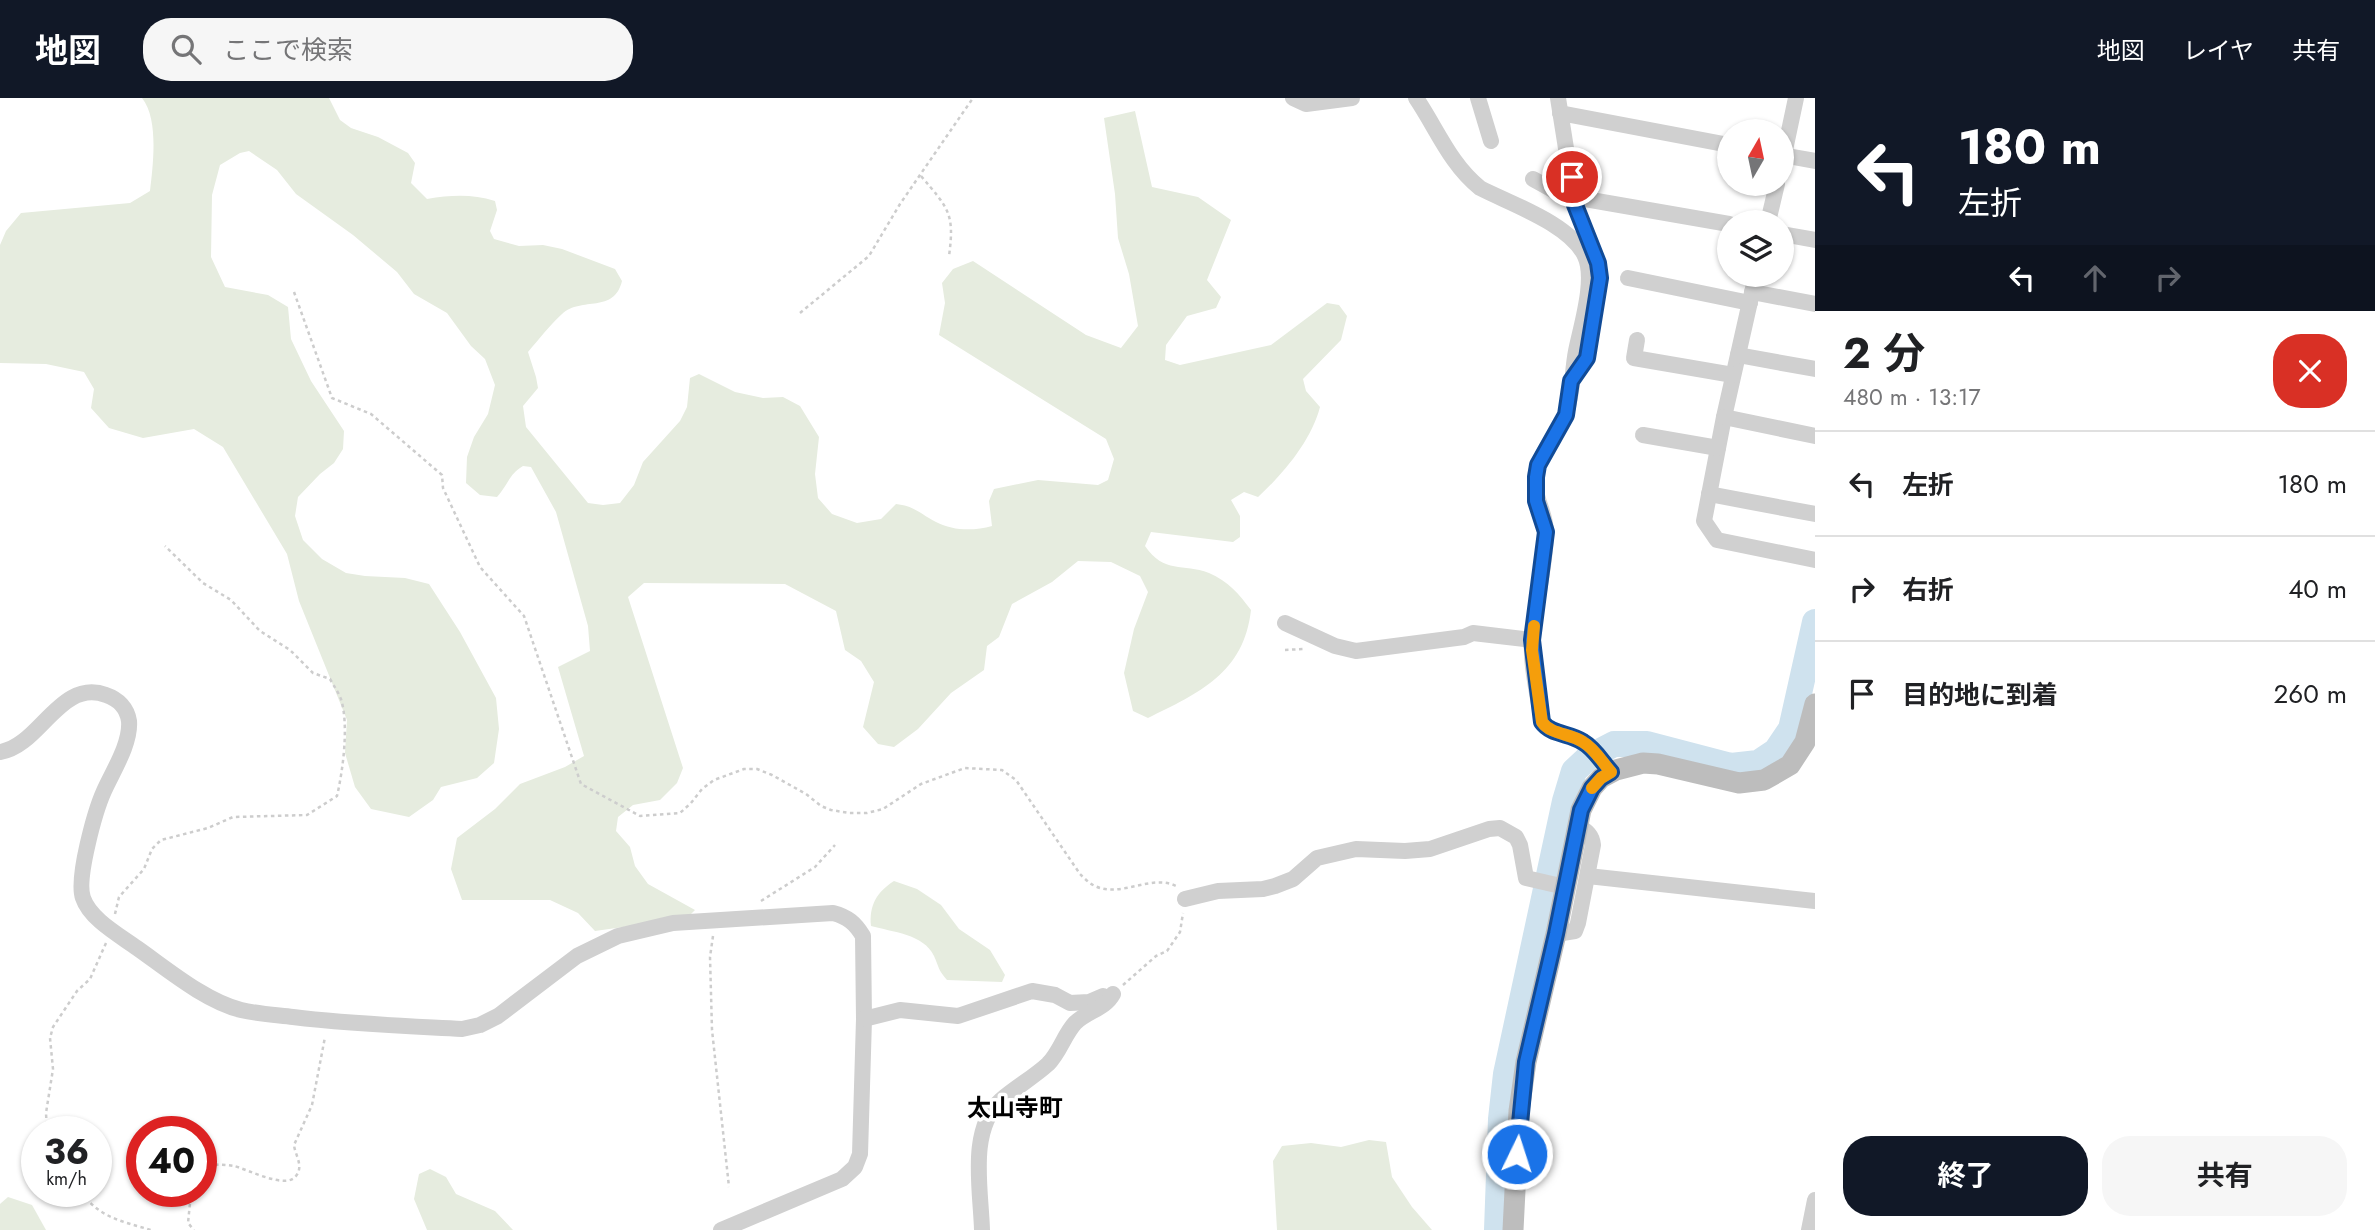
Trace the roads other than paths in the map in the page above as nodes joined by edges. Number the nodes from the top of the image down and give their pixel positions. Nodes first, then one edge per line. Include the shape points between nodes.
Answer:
1 (1293, 98) edge
2 (1352, 98) edge
3 (1416, 98) edge
4 (1478, 98) edge
5 (1797, 98) edge
6 (1559, 105) edge
7 (1792, 119) edge
8 (1491, 141) dead end
9 (1717, 142) edge
10 (1794, 159) edge
11 (1815, 161) edge
12 (1533, 179) dead end
13 (1574, 196) junction
14 (1717, 222) edge
15 (1794, 236) edge
16 (1815, 240) edge
17 (1629, 278) dead end
18 (1753, 287) edge
19 (1751, 298) junction
20 (1815, 304) edge
21 (1637, 340) dead end
22 (1738, 355) junction
23 (1815, 369) edge
24 (1733, 375) junction
25 (1571, 381) junction
26 (1724, 417) junction
27 (1643, 435) dead end
28 (1815, 436) edge
29 (1718, 448) junction
30 (1709, 494) junction
31 (1815, 514) edge
32 (1815, 559) edge
33 (1285, 623) dead end
34 (1532, 640) junction
35 (1815, 704) edge
36 (1810, 744) edge
37 (0, 752) edge
38 (1611, 772) junction
39 (1578, 826) junction
40 (1588, 876) junction
41 (1555, 885) junction
42 (1185, 899) road end
43 (1815, 901) edge
44 (1556, 934) junction
45 (864, 1019) junction
46 (1815, 1200) edge
47 (721, 1230) edge
48 (982, 1230) edge
49 (1513, 1230) edge
50 (1809, 1230) edge

1 - 2 street via 1314,104
3 - 25 street via 1469,180 1563,230 1586,257 1589,271
4 - 8 street
5 - 7 street
6 - 9 street
6 - 13 street
10 - 11 street
12 - 13 street via 1562,195
13 - 14 street
13 - 25 street via 1600,278 1587,358
15 - 16 street
17 - 19 street
18 - 19 street
19 - 20 street
19 - 22 street
21 - 24 street via 1634,358
22 - 23 street
22 - 24 street
24 - 26 street
25 - 34 street via 1566,415 1536,477 1536,501 1546,532
26 - 28 street
26 - 29 street
27 - 29 street
29 - 30 street
30 - 31 street
30 - 32 street via 1704,522 1717,540
33 - 34 street via 1356,651 1473,633
34 - 38 street via 1542,722 1546,728 1580,739
35 - 36 street
36 - 38 street via 1790,765 1764,780 1739,783 1658,764 1629,765
37 - 45 street via 25,739 79,694 105,694 117,700 126,710 129,724 102,795 82,873 83,901 111,929 184,980 240,1010 327,1021 462,1029 498,1016 577,956 618,936 673,923 832,913 845,916 863,936
38 - 39 street via 1592,788
39 - 40 street via 1592,839
39 - 41 street
40 - 43 street
40 - 44 street via 1575,930
41 - 42 street via 1526,878 1516,837 1500,828 1430,849 1356,849 1317,858 1293,879 1275,886
41 - 44 street
44 - 49 street via 1526,1062
45 - 47 street via 861,1139 855,1167 842,1179
45 - 48 street via 900,1010 958,1016 1032,991 1079,1004 1112,994 1108,1002 1074,1024 1047,1065 990,1112 980,1164
46 - 50 street

